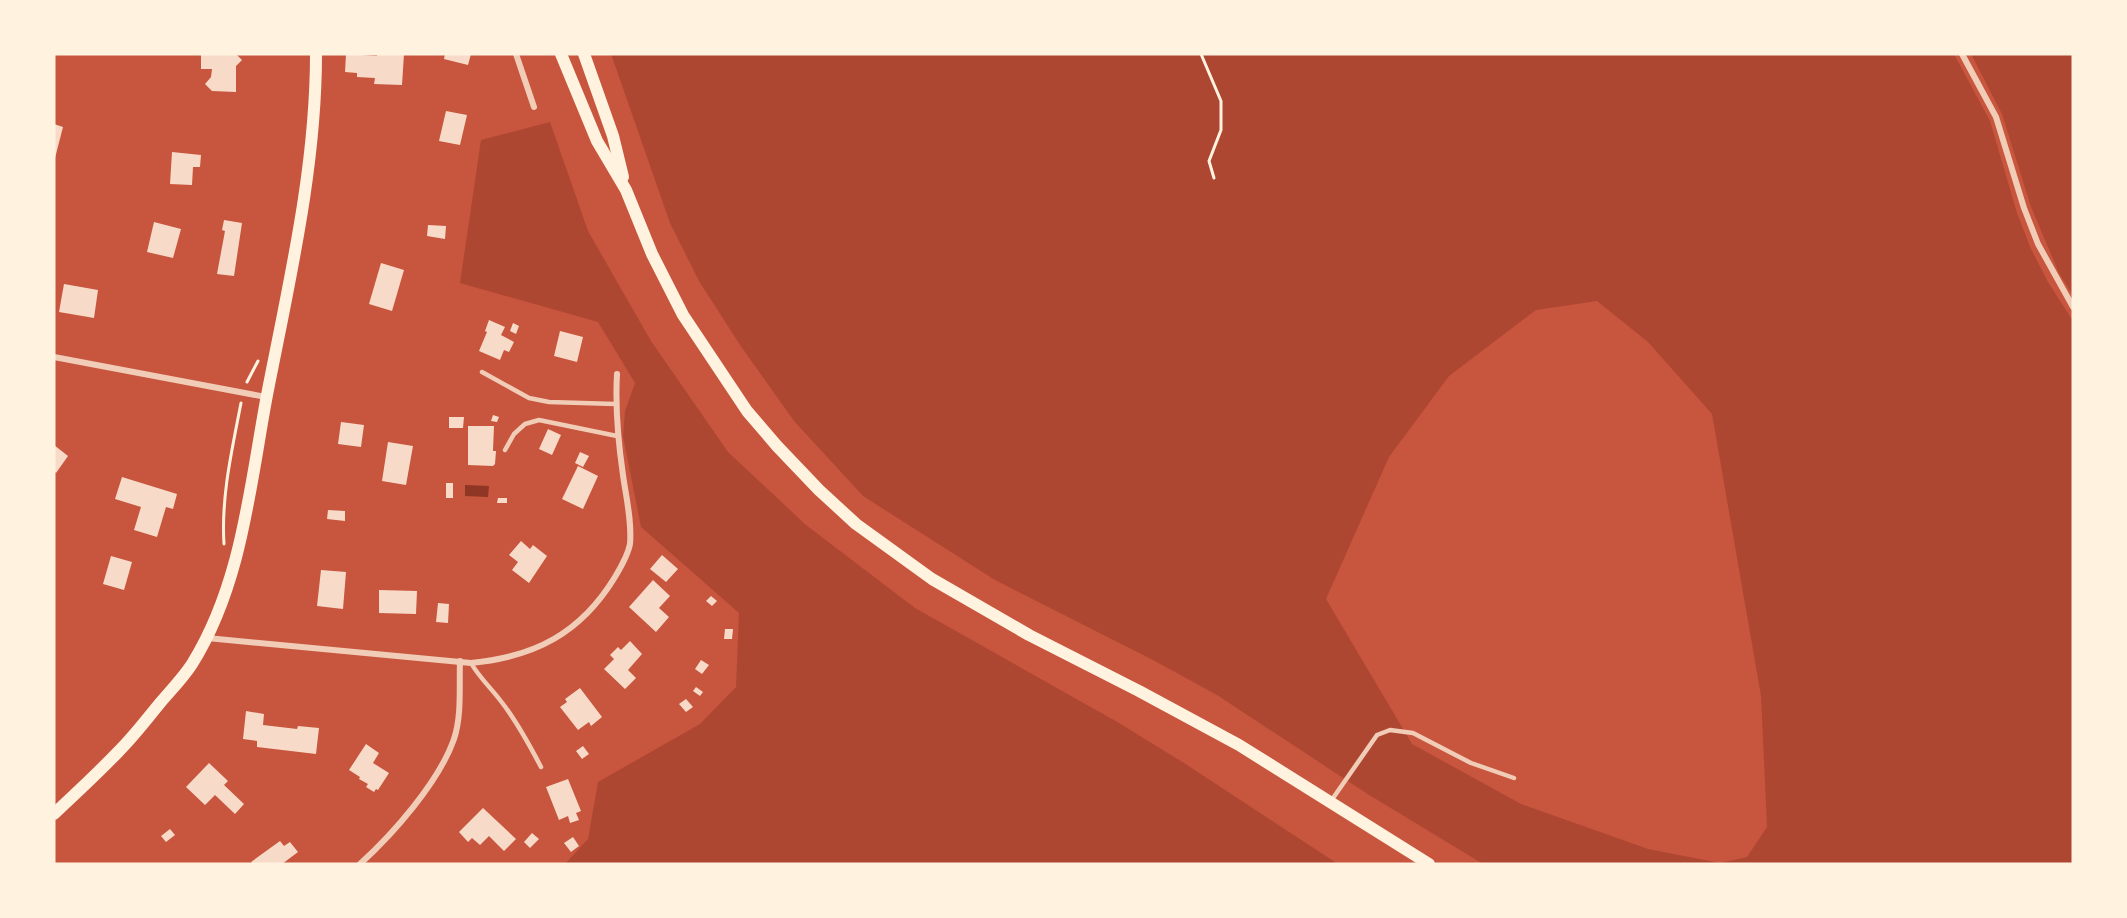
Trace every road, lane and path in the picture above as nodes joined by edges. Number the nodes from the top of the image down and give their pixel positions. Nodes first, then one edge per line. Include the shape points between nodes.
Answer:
1 (316, 54) edge
2 (516, 54) edge
3 (561, 54) edge
4 (585, 54) edge
5 (1201, 54) edge
6 (1962, 54) edge
7 (534, 107) dead end
8 (1214, 178) dead end
9 (626, 190) junction
10 (2073, 307) edge
11 (262, 355) dead end
12 (54, 357) edge
13 (482, 372) dead end
14 (617, 374) dead end
15 (243, 393) junction
16 (267, 397) junction
17 (615, 404) junction
18 (617, 436) junction
19 (505, 450) dead end
20 (224, 549) dead end
21 (206, 638) junction
22 (460, 661) junction
23 (471, 663) junction
24 (541, 767) dead end
25 (1514, 778) dead end
26 (1331, 801) junction
27 (54, 814) edge
28 (360, 864) edge
29 (1429, 864) edge

1 - 16 main road via 309,163
2 - 7 street
3 - 9 main road via 597,141
4 - 9 main road via 613,136
5 - 8 path via 1221,101 1221,130 1209,161
6 - 10 street via 1996,117 2038,244
9 - 26 main road via 652,254 713,363 777,446 856,524 932,579 976,605 1239,745
11 - 15 path
12 - 15 street
13 - 17 lane via 529,398
14 - 17 street
15 - 16 street
15 - 20 path via 224,496
16 - 21 main road via 234,563
17 - 18 street
18 - 19 lane via 539,420 525,424
18 - 23 street via 630,546 606,591 571,627 542,647 511,658
21 - 22 street
21 - 27 main road via 191,666 120,750
22 - 23 street
22 - 28 street via 459,716 444,763 395,830
23 - 24 lane via 507,709
25 - 26 lane via 1471,763 1413,733 1390,730 1377,735
26 - 29 main road

